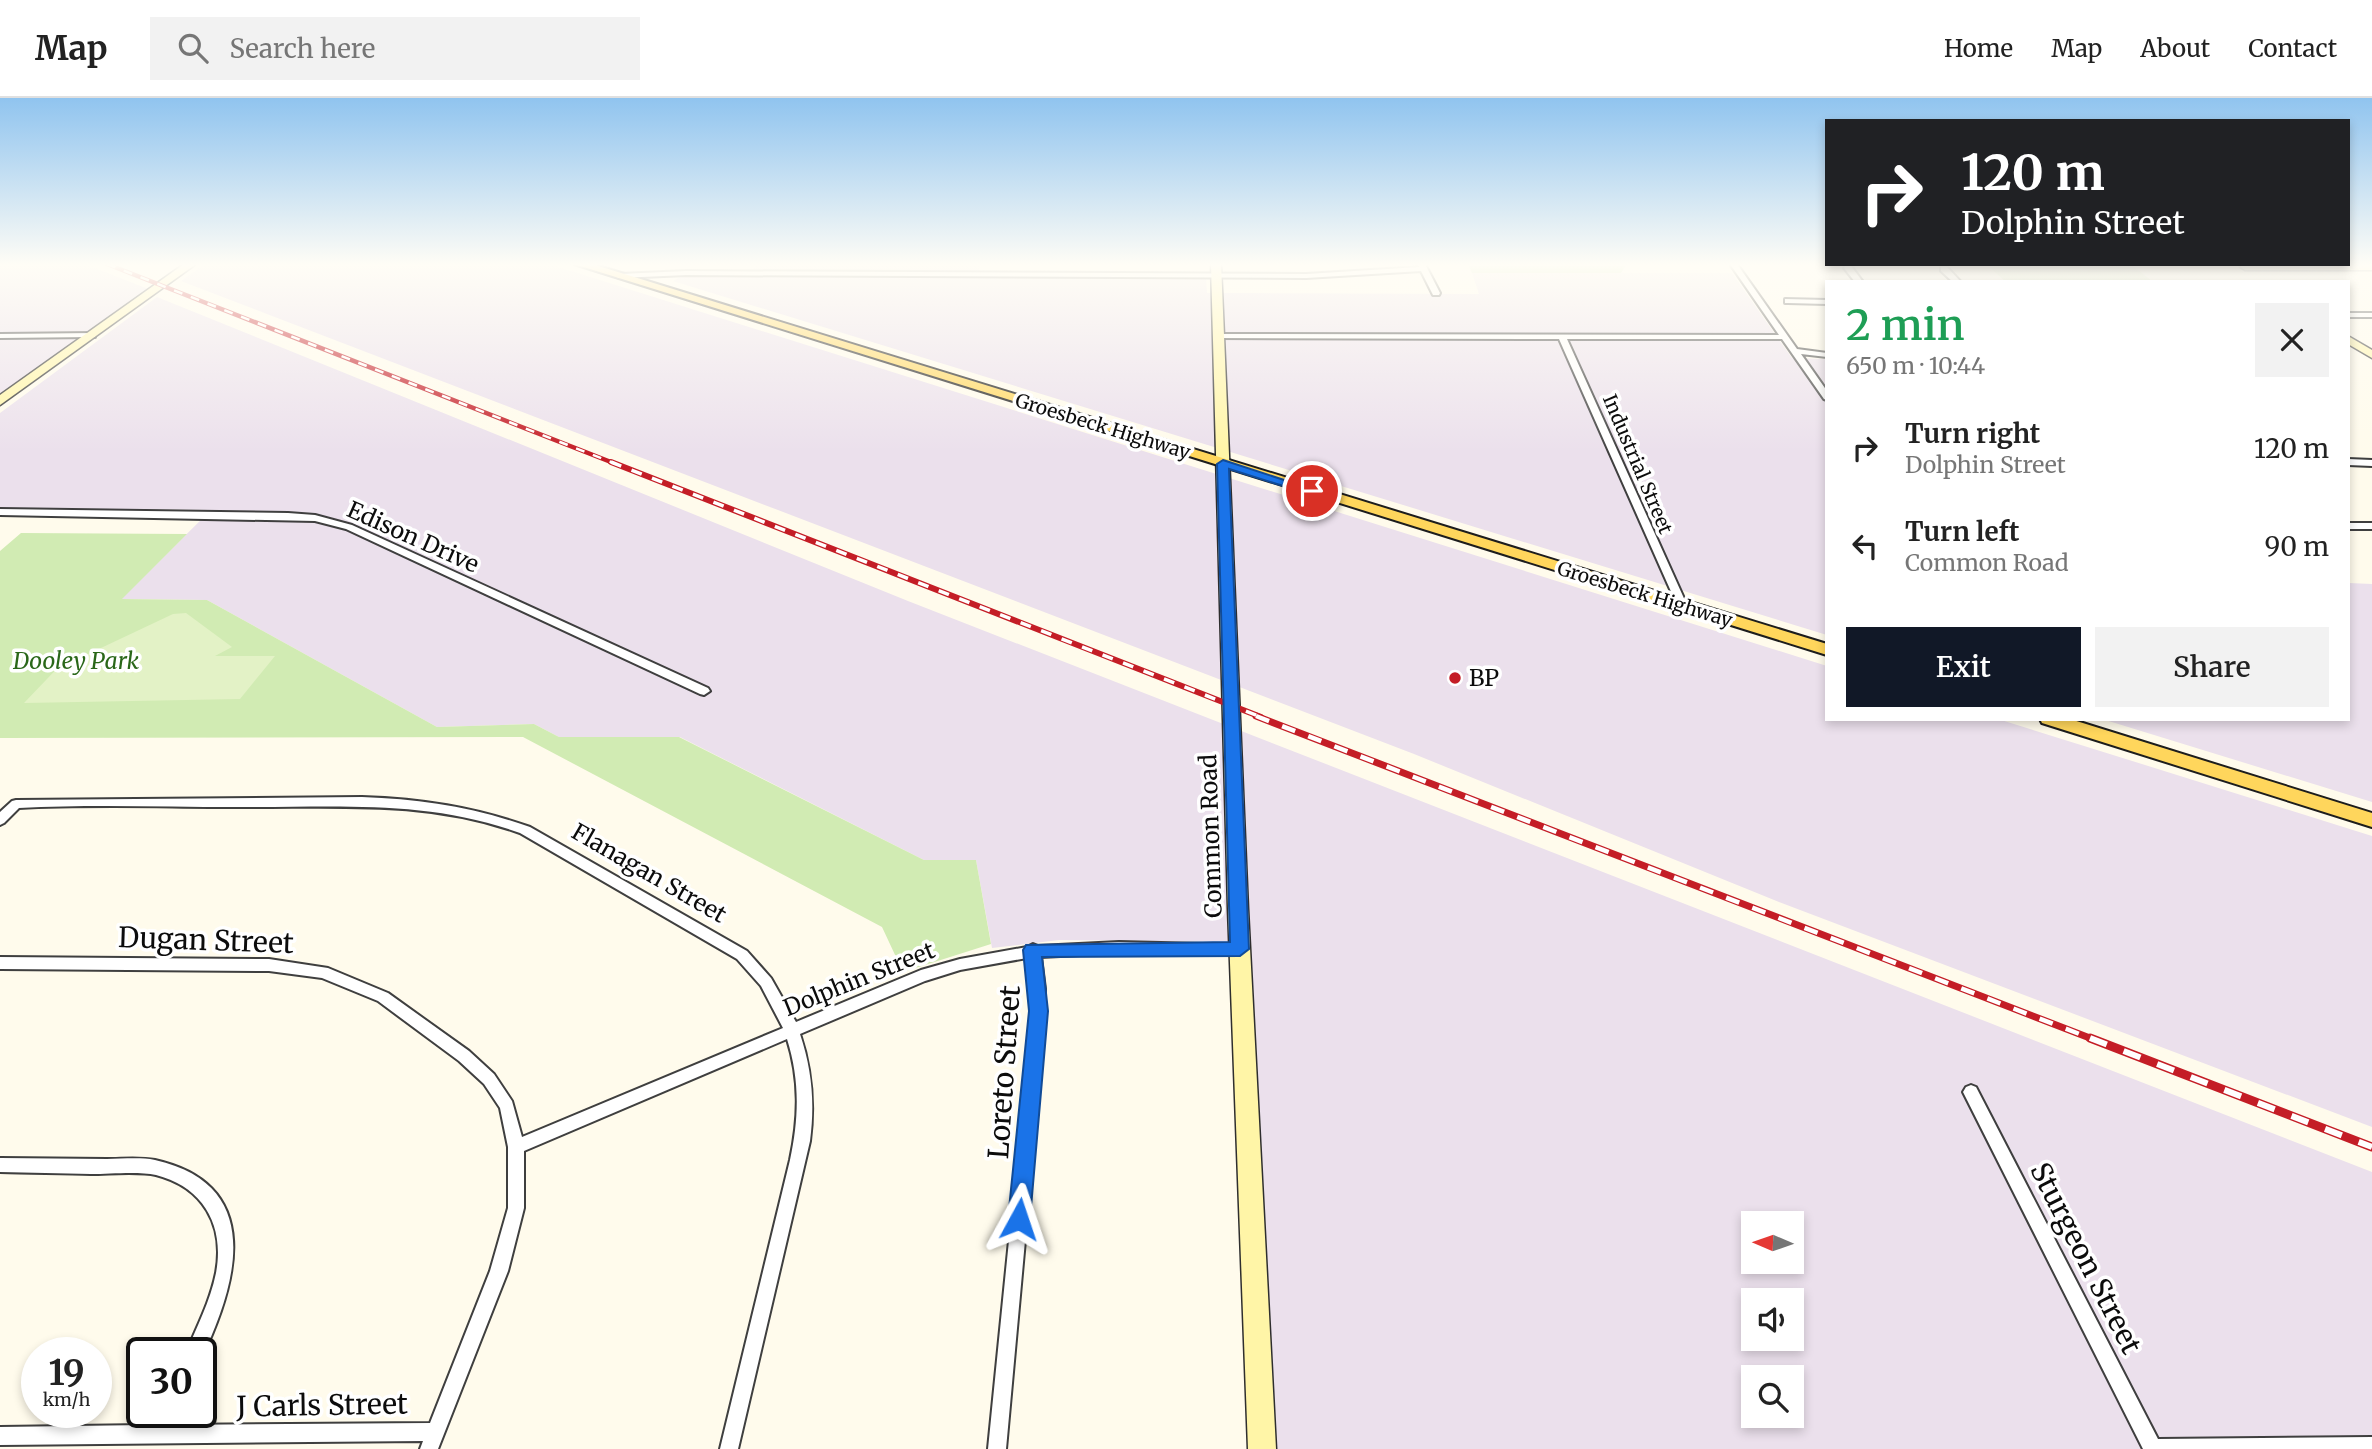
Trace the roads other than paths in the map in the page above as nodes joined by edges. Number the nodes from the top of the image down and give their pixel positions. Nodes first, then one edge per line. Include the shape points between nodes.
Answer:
1 (103, 327) edge
2 (783, 327) edge
3 (1217, 327) edge
4 (1777, 327) edge
5 (0, 335) edge
6 (92, 335) junction
7 (1217, 336) junction
8 (1562, 336) junction
9 (1784, 337) junction
10 (2350, 340) edge
11 (1794, 351) junction
12 (1825, 355) edge
13 (2372, 355) edge
14 (1825, 394) edge
15 (0, 401) edge
16 (2350, 462) edge
17 (2372, 463) edge
18 (1223, 464) junction
19 (0, 512) edge
20 (2350, 526) edge
21 (2372, 526) edge
22 (1682, 605) junction
23 (1825, 649) edge
24 (704, 691) dead end
25 (2058, 721) edge
26 (16, 804) joint
27 (0, 820) edge
28 (2372, 820) edge
29 (1240, 949) junction
30 (1032, 950) junction
31 (0, 963) edge
32 (790, 1030) junction
33 (1971, 1092) dead end
34 (516, 1147) junction
35 (0, 1166) edge
36 (202, 1337) edge
37 (154, 1428) edge
38 (150, 1435) junction
39 (0, 1436) edge
40 (432, 1440) edge
41 (2372, 1446) edge
42 (2153, 1448) edge
43 (729, 1449) edge
44 (997, 1449) edge
45 (1262, 1449) edge

1 - 6 street
2 - 18 main road, Groesbeck Highway
3 - 7 street, Common Road
4 - 9 street
5 - 6 street
6 - 15 street
7 - 8 street
7 - 18 street, Common Road
8 - 9 street
8 - 22 street, Industrial Street
9 - 11 street
10 - 13 street
11 - 12 street
11 - 14 street
16 - 17 street
18 - 22 main road, Groesbeck Highway
18 - 29 street, Common Road
19 - 24 street, Edison Drive via 288,516 329,521
20 - 21 street
22 - 23 main road, Groesbeck Highway
25 - 28 main road
26 - 27 street
26 - 32 street, Flanagan Street via 383,802 492,817 545,841 742,955 769,983
29 - 30 street, Dolphin Street
29 - 45 street, Common Road
30 - 32 street, Dolphin Street via 938,971
30 - 44 street, Loreto Street via 1038,989 1037,1032
31 - 34 street, Dugan Street via 269,964 346,980 383,997 489,1079 507,1106
32 - 34 street, Dolphin Street
32 - 43 street, Flanagan Street via 805,1084 803,1129
33 - 42 street, Sturgeon Street
34 - 40 street, Dugan Street via 517,1187 510,1236
35 - 36 street via 154,1167 172,1171 199,1187 222,1221 228,1260 222,1293
37 - 38 street
38 - 39 street, J Carls Street
38 - 40 street, J Carls Street
41 - 42 street

